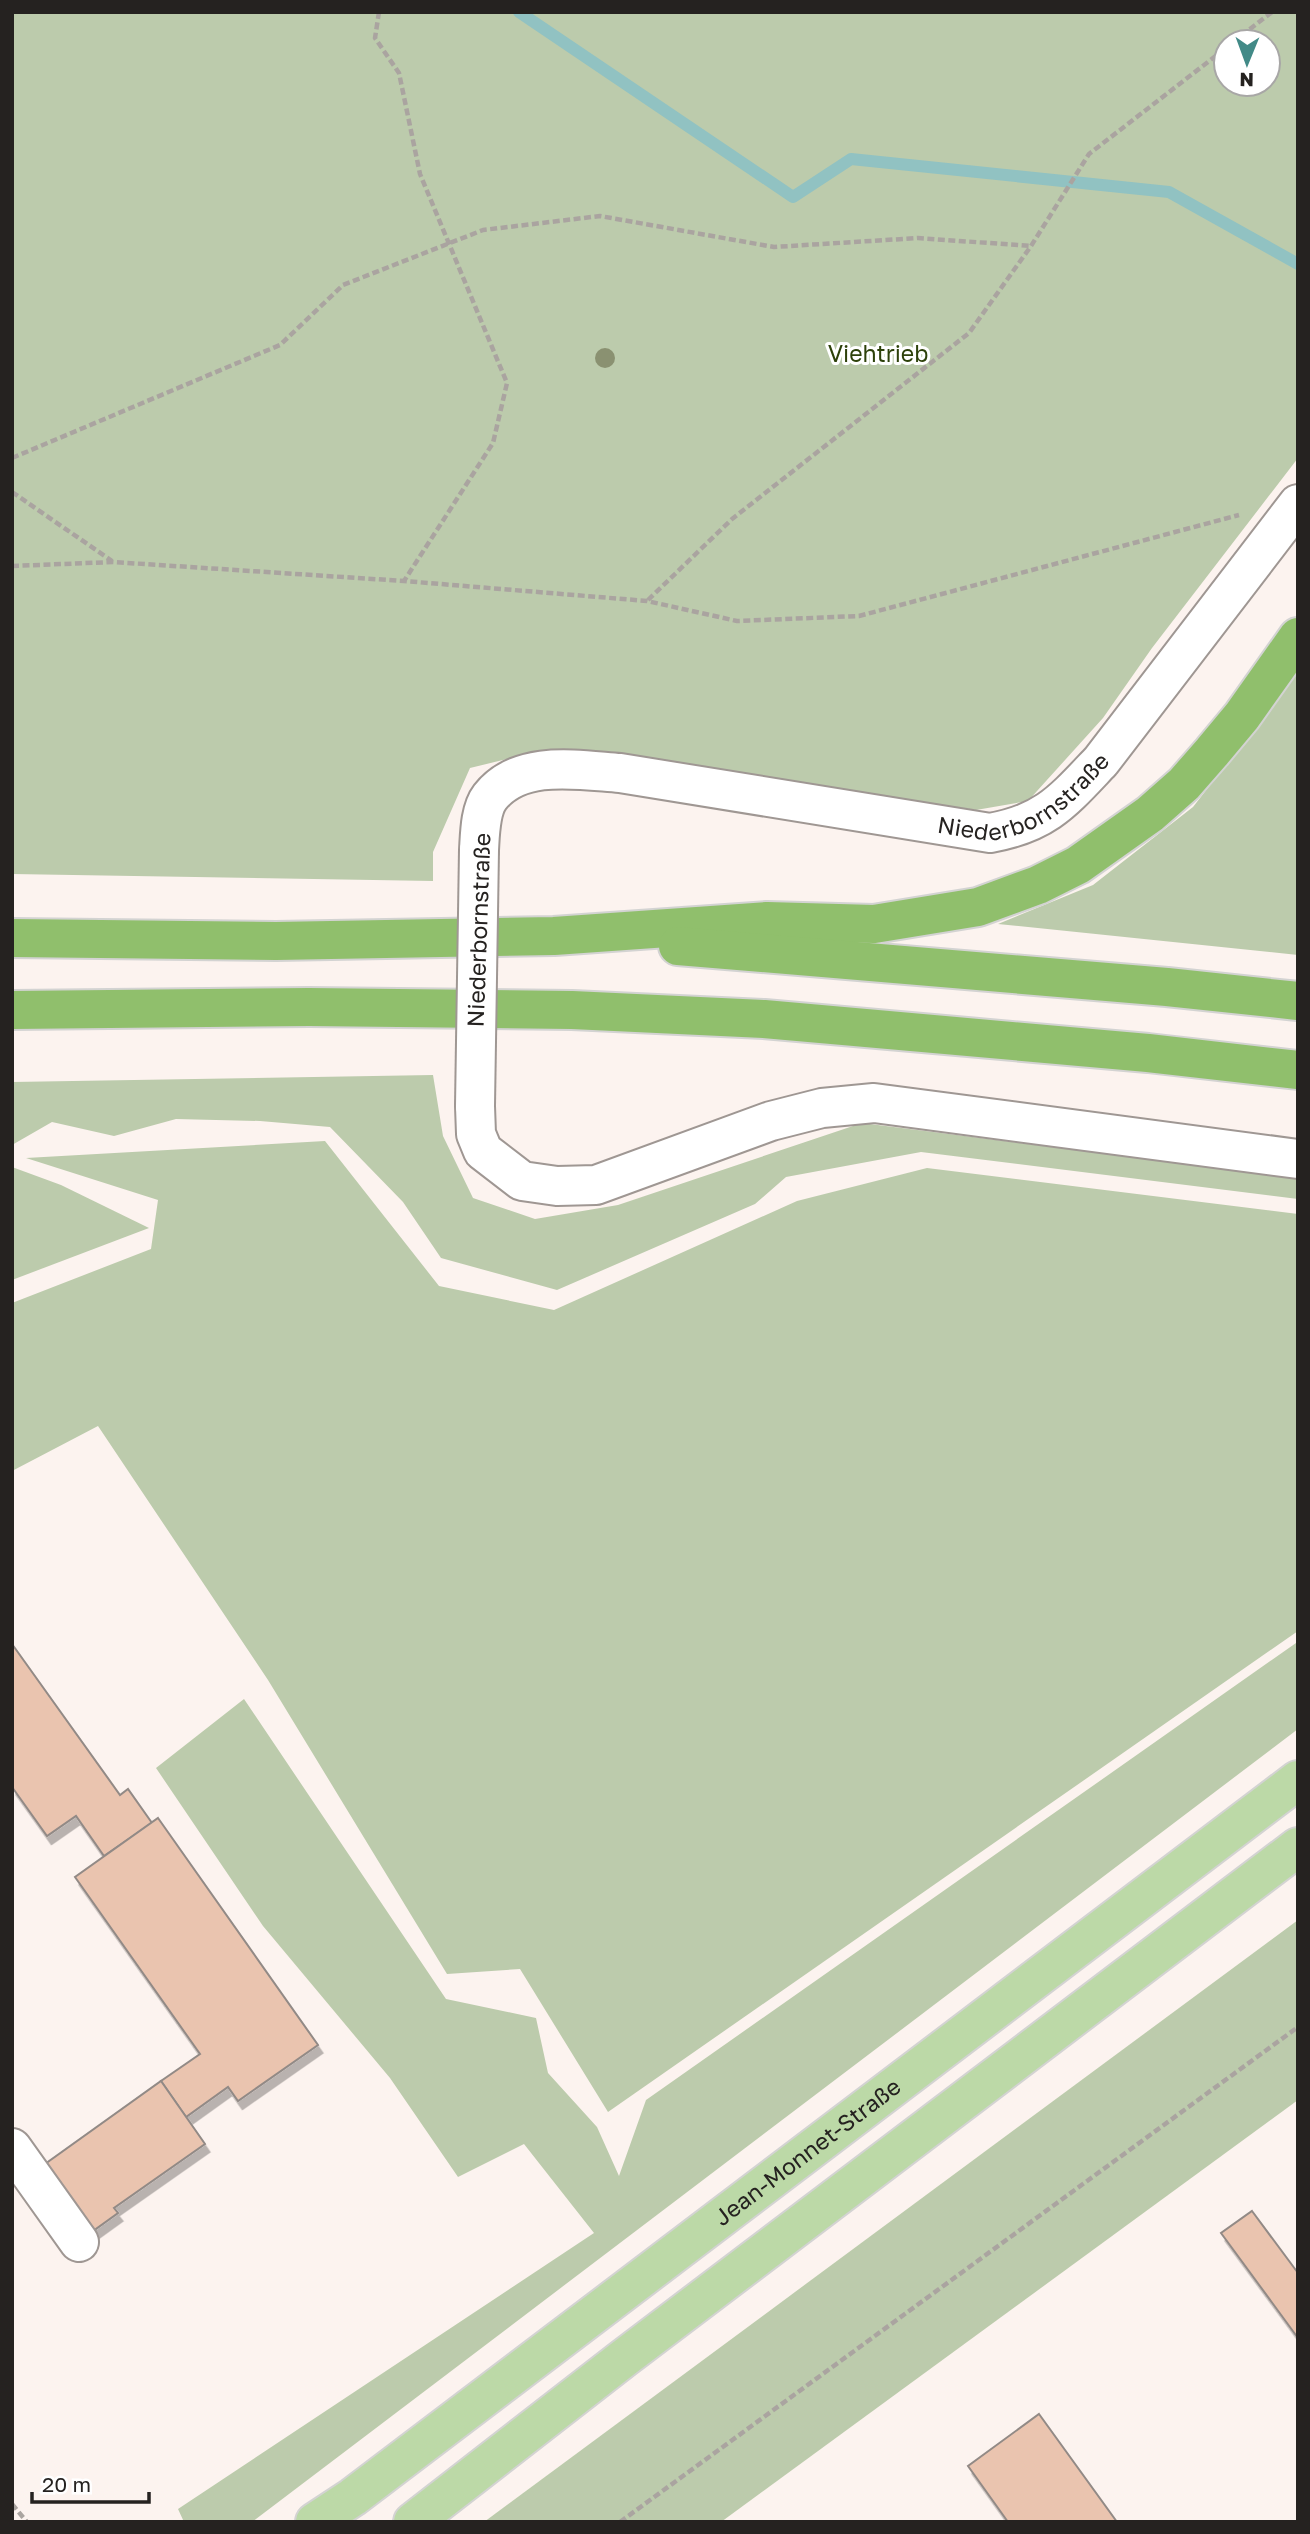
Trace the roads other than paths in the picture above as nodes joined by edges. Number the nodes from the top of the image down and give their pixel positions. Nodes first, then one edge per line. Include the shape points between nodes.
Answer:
1 (1298, 504) edge
2 (1298, 637) edge
3 (554, 936) junction
4 (12, 938) edge
5 (1298, 1002) edge
6 (12, 1010) edge
7 (1298, 1070) edge
8 (1298, 1159) edge
9 (1298, 1780) edge
10 (1298, 1847) edge
11 (12, 2148) edge
12 (79, 2242) dead end
13 (315, 2522) edge
14 (414, 2522) edge

1 - 8 lane, Niederbornstraße, bridge via 1101,761 1044,816 1013,829 990,833 620,773 545,770 511,780 489,798 481,826 475,1106 476,1133 483,1150 522,1181 557,1186 596,1185 771,1121 822,1108 874,1103
2 - 3 highway via 1184,784 1113,841 1038,885 978,906 874,923 766,921
3 - 4 highway via 276,941
3 - 5 highway
6 - 7 highway via 309,1007 572,1010 751,1018
9 - 13 main road, Jean-Monnet-Straße
10 - 14 main road
11 - 12 lane

